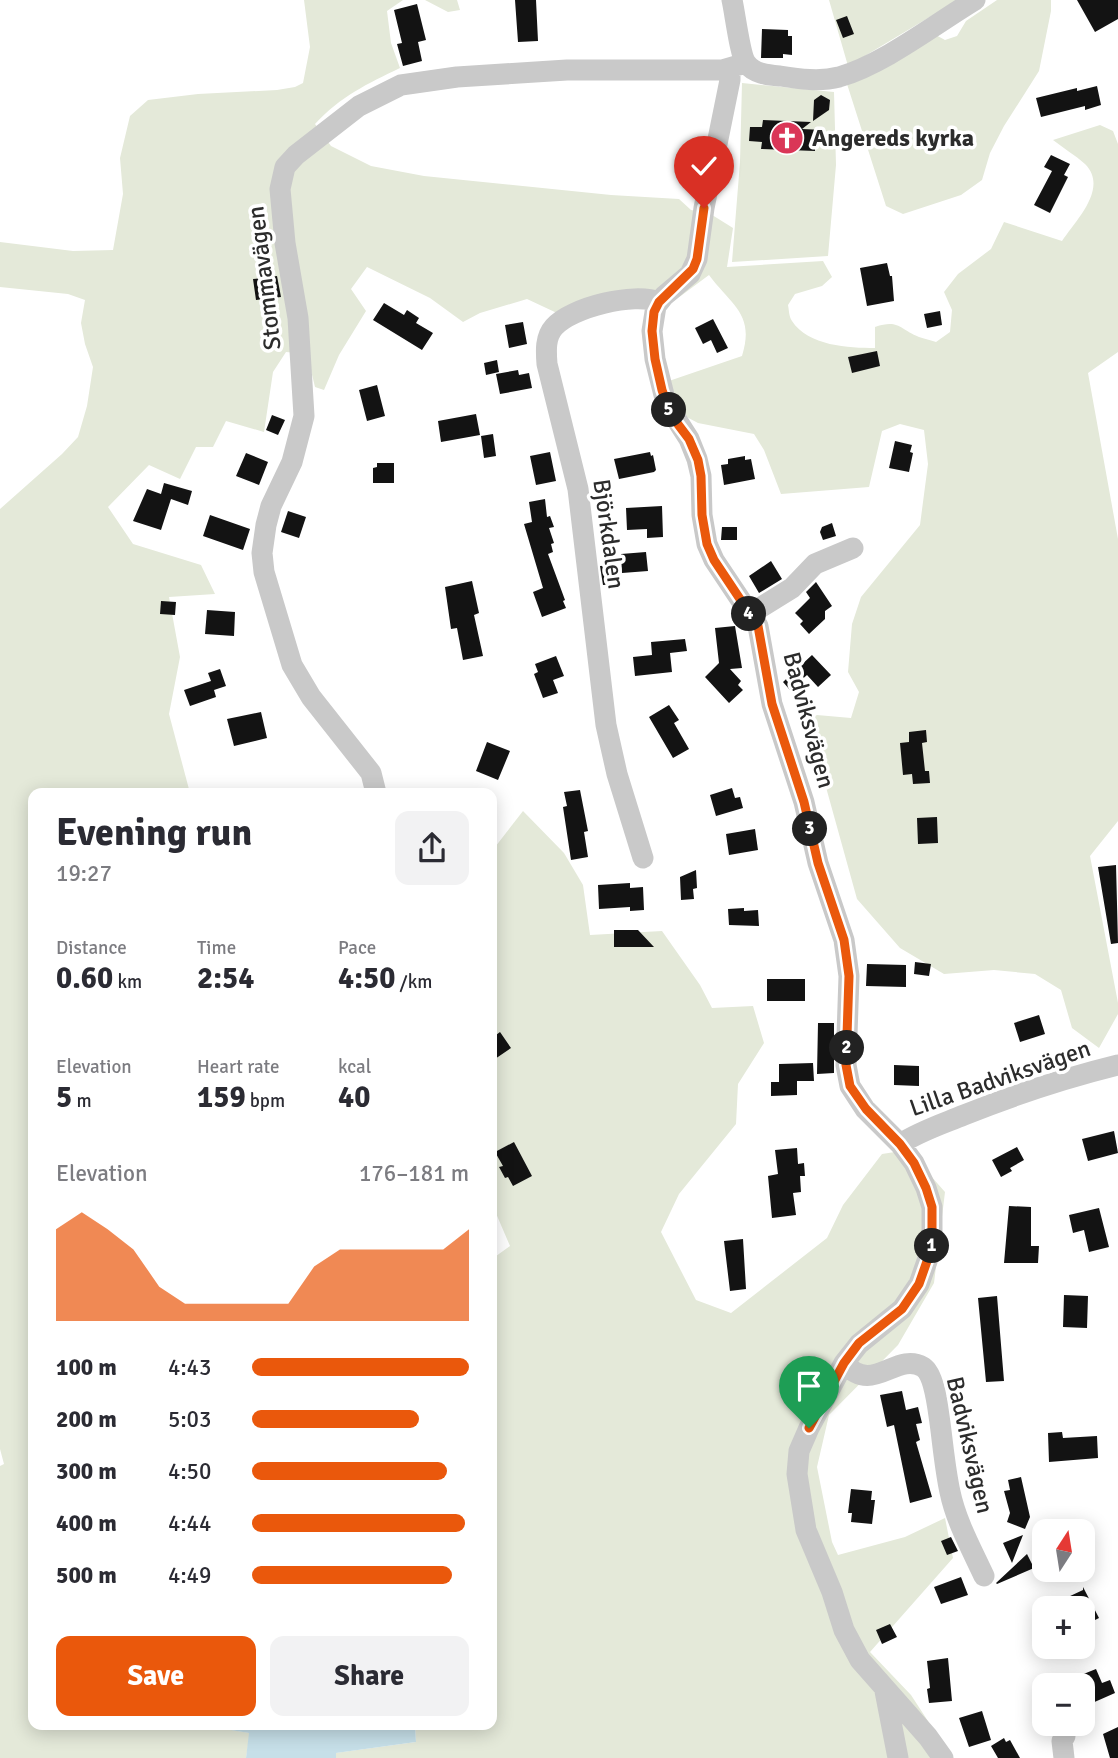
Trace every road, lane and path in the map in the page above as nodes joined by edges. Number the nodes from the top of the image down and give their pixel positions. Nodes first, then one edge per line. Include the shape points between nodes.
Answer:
1 (732, 0) edge
2 (975, 0) edge
3 (738, 66) junction
4 (659, 302) junction
5 (853, 548) dead end
6 (750, 614) junction
7 (375, 788) edge
8 (643, 859) dead end
9 (1118, 1065) edge
10 (900, 1144) junction
11 (844, 1363) junction
12 (984, 1576) dead end
13 (885, 1689) junction
14 (1065, 1736) dead end
15 (898, 1758) edge
16 (943, 1758) edge
17 (1064, 1758) edge

1 - 3 street
2 - 3 street via 884,56 838,77 773,75
3 - 4 street via 730,80 697,259 690,274
3 - 7 street, Stommavägen via 567,70 401,85 359,106 285,167 280,190 298,318 304,416 266,525 264,572 292,666 371,773
4 - 6 street, Badviksvägen via 652,331 662,390 698,460 707,544
4 - 8 street, Björkdalen via 639,299 570,314 554,327 546,349 578,489 606,725
5 - 6 street via 815,564 792,588
6 - 10 street, Badviksvägen via 758,626 772,704 844,940 849,976 846,1065 850,1086
9 - 10 street, Lilla Badviksvägen via 992,1104
10 - 11 street, Badviksvägen via 930,1200 933,1227 928,1263 912,1298 859,1343
11 - 12 street, Badviksvägen via 853,1374 864,1377 907,1365 926,1371 935,1392 950,1492
11 - 13 street, Badviksvägen via 799,1451 800,1506 844,1630 860,1660
13 - 15 street
13 - 16 street, Badviksvägen
14 - 17 street

